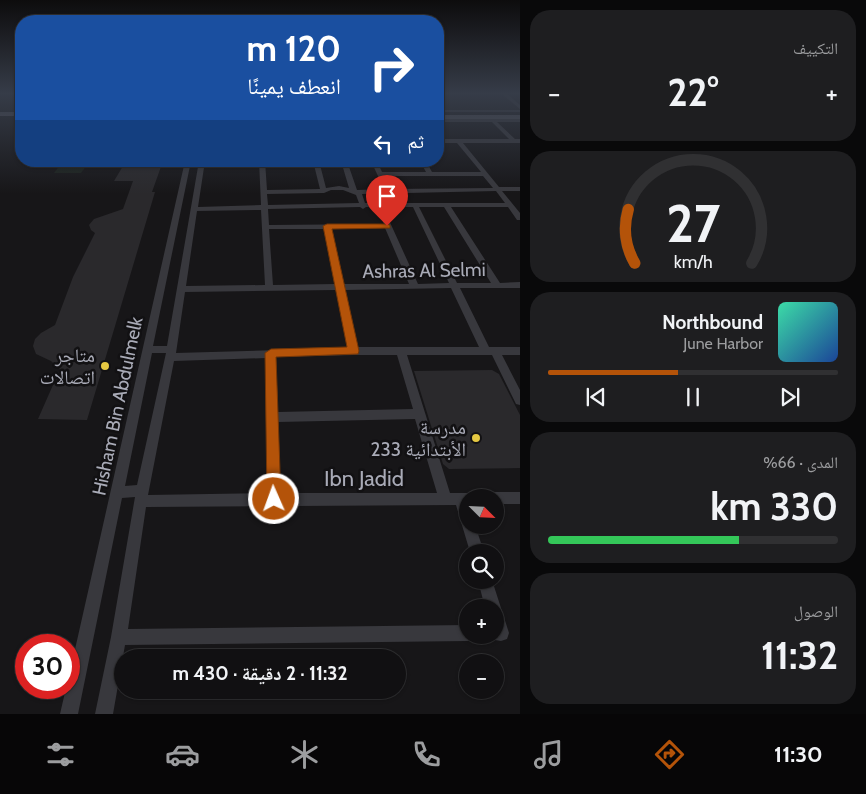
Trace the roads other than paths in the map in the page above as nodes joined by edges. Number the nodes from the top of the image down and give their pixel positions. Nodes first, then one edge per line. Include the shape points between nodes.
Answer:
1 (502, 127) edge
2 (517, 140) edge
3 (444, 141) edge
4 (459, 141) junction
5 (520, 147) edge
6 (187, 167) edge
7 (201, 167) edge
8 (262, 167) edge
9 (318, 167) edge
10 (346, 167) edge
11 (377, 167) edge
12 (426, 167) edge
13 (380, 174) junction
14 (430, 174) junction
15 (483, 174) junction
16 (496, 189) junction
17 (520, 189) edge
18 (392, 190) junction
19 (324, 191) junction
20 (264, 192) junction
21 (354, 192) junction
22 (379, 205) junction
23 (414, 205) junction
24 (446, 205) junction
25 (509, 205) junction
26 (364, 207) junction
27 (264, 208) junction
28 (194, 209) junction
29 (520, 218) edge
30 (327, 226) junction
31 (387, 226) junction
32 (266, 227) junction
33 (414, 285) junction
34 (452, 285) junction
35 (497, 285) junction
36 (520, 285) edge
37 (269, 288) junction
38 (340, 288) junction
39 (180, 289) junction
40 (147, 350) junction
41 (354, 351) junction
42 (520, 351) edge
43 (402, 352) junction
44 (490, 352) junction
45 (170, 353) junction
46 (271, 353) junction
47 (520, 401) edge
48 (419, 414) junction
49 (272, 417) junction
50 (117, 492) junction
51 (142, 496) junction
52 (504, 498) edge
53 (520, 498) edge
54 (274, 499) junction
55 (445, 499) junction
56 (459, 499) edge
57 (459, 633) edge
58 (119, 637) junction
59 (69, 714) edge
60 (104, 714) edge

1 - 2 street
2 - 4 street
2 - 5 street
3 - 4 street
4 - 15 street
6 - 40 street, Hisham Bin Abdulmelk
7 - 28 street, Hisham Bin Abdulmelk
8 - 20 street
9 - 19 street
10 - 21 street
11 - 13 street
12 - 14 street
13 - 14 street
13 - 18 street
14 - 15 street
15 - 16 street
16 - 17 street
16 - 18 street
16 - 25 street
18 - 21 street
18 - 23 street via 403,203
19 - 20 street
19 - 21 street via 327,188 347,188
20 - 27 street
21 - 26 street via 359,194
22 - 23 street
22 - 26 street
22 - 31 street
23 - 24 street
23 - 34 street
24 - 25 street
24 - 35 street
25 - 29 street
26 - 27 street
27 - 28 street
27 - 32 street
28 - 39 street, Hisham Bin Abdulmelk
30 - 31 street
30 - 32 street
30 - 38 street
31 - 33 street
32 - 37 street
33 - 34 street, Ashras Al Selmi
33 - 38 street, Ashras Al Selmi
34 - 35 street, Ashras Al Selmi
34 - 44 street
35 - 36 street, Ashras Al Selmi
37 - 38 street, Ashras Al Selmi
37 - 39 street, Ashras Al Selmi
38 - 41 street
39 - 45 street, Hisham Bin Abdulmelk
40 - 45 street
40 - 50 street, Hisham Bin Abdulmelk
41 - 43 street
41 - 46 street
42 - 44 street
43 - 44 street
43 - 48 street
44 - 47 street
45 - 46 street
45 - 51 street, Hisham Bin Abdulmelk
46 - 49 street
48 - 49 street
48 - 55 street
49 - 54 street
50 - 51 street, Ibn Jadid
50 - 59 street, Hisham Bin Abdulmelk
51 - 54 street, Ibn Jadid
51 - 58 street, Hisham Bin Abdulmelk
52 - 53 street
54 - 55 street, Ibn Jadid
55 - 56 street, Ibn Jadid
57 - 58 street
58 - 60 street, Hisham Bin Abdulmelk

